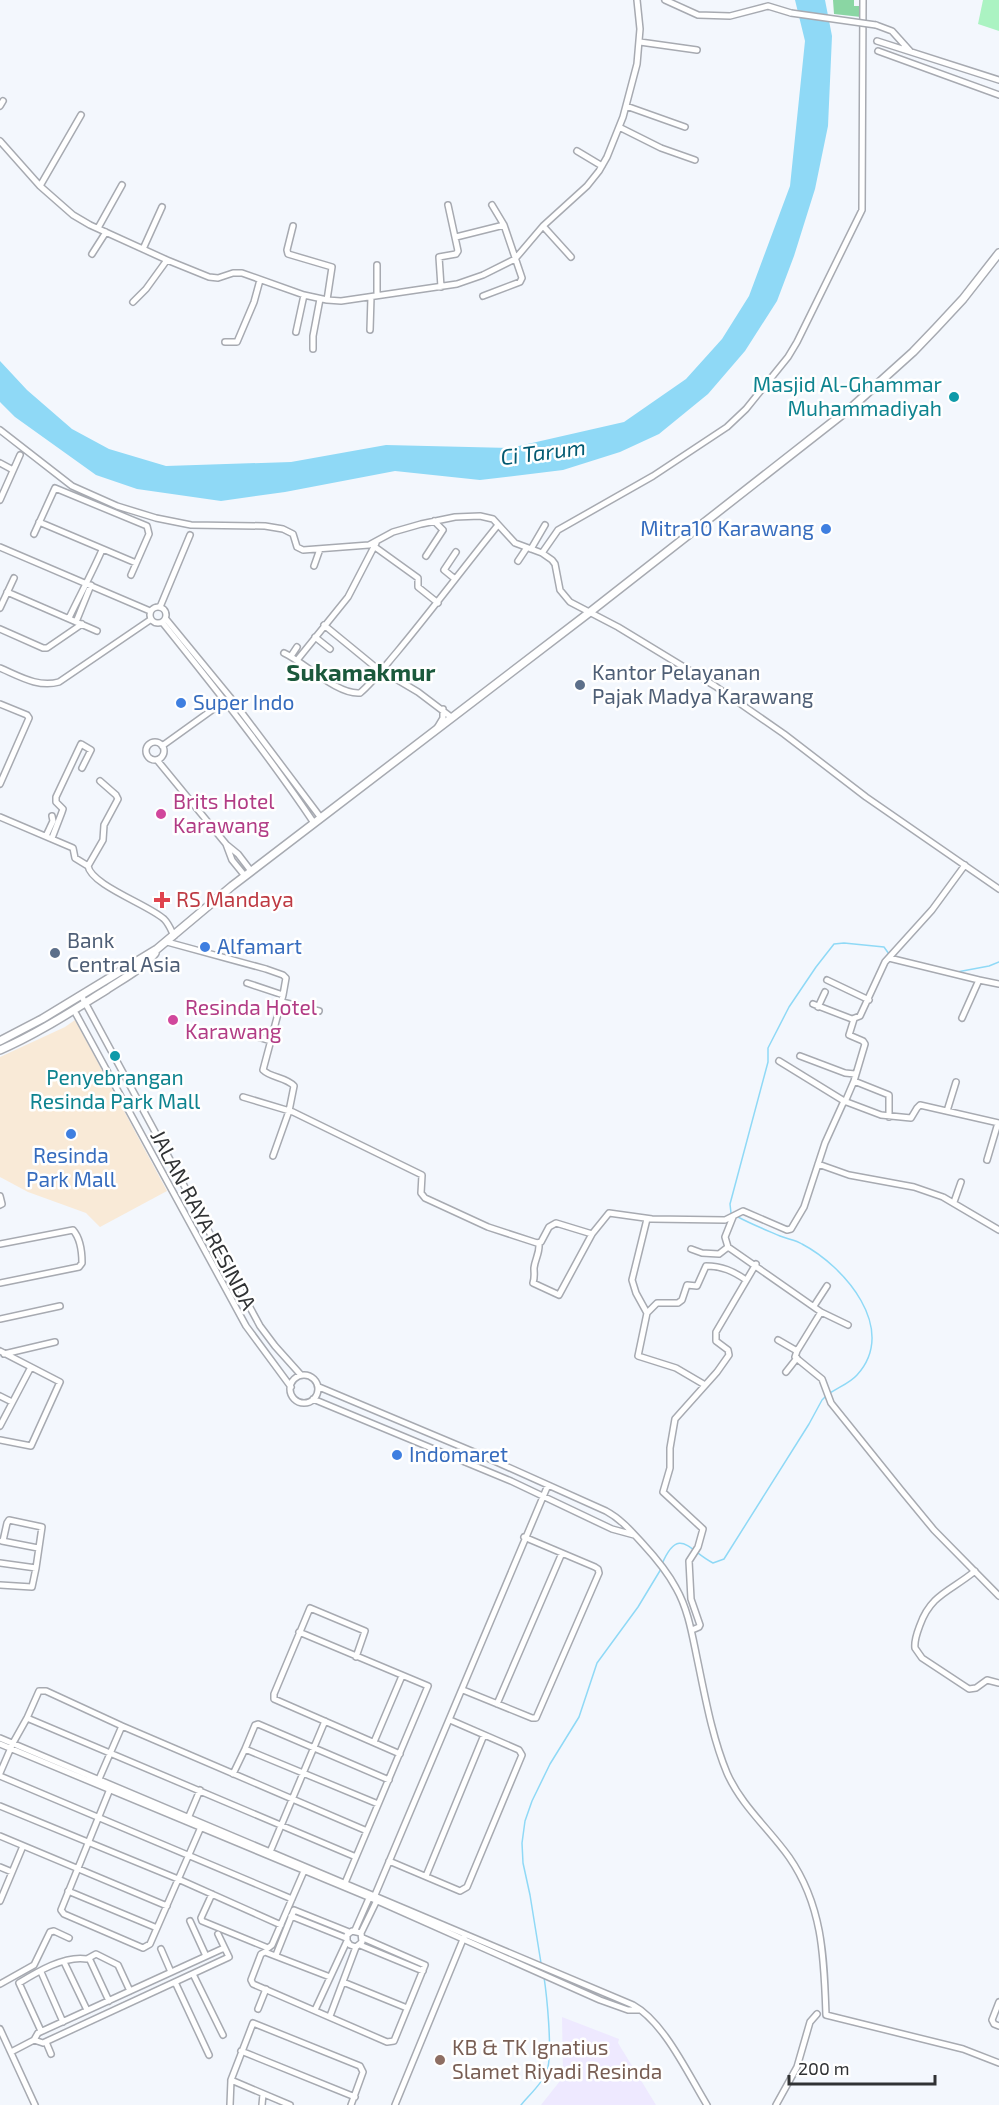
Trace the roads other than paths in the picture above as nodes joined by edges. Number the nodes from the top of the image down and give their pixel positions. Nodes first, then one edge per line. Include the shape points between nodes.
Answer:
1 (638, 0) edge
2 (665, 0) edge
3 (863, 0) edge
4 (877, 41) dead end
5 (640, 42) junction
6 (697, 50) dead end
7 (878, 51) dead end
8 (912, 52) junction
9 (943, 62) junction
10 (940, 74) junction
11 (999, 80) edge
12 (999, 95) edge
13 (626, 106) junction
14 (81, 115) dead end
15 (619, 128) junction
16 (685, 128) dead end
17 (0, 141) edge
18 (577, 151) dead end
19 (695, 160) dead end
20 (602, 166) junction
21 (122, 185) dead end
22 (40, 186) junction
23 (448, 205) dead end
24 (492, 205) dead end
25 (162, 207) dead end
26 (504, 225) junction
27 (293, 226) dead end
28 (543, 226) junction
29 (98, 228) junction
30 (106, 232) junction
31 (456, 237) junction
32 (143, 249) junction
33 (999, 253) edge
34 (92, 254) dead end
35 (571, 257) dead end
36 (515, 259) junction
37 (167, 260) junction
38 (377, 266) dead end
39 (260, 280) junction
40 (441, 287) junction
41 (304, 295) junction
42 (374, 296) junction
43 (483, 296) dead end
44 (323, 299) junction
45 (133, 302) dead end
46 (370, 330) dead end
47 (296, 332) dead end
48 (225, 342) dead end
49 (314, 349) dead end
50 (0, 430) edge
51 (20, 455) dead end
52 (0, 463) edge
53 (14, 470) junction
54 (0, 500) edge
55 (434, 520) junction
56 (39, 522) junction
57 (498, 525) junction
58 (545, 525) dead end
59 (34, 534) dead end
60 (190, 535) dead end
61 (375, 545) junction
62 (0, 547) edge
63 (320, 549) junction
64 (529, 549) junction
65 (102, 550) junction
66 (456, 552) dead end
67 (542, 554) junction
68 (426, 556) dead end
69 (518, 561) dead end
70 (136, 563) junction
71 (314, 566) dead end
72 (131, 575) dead end
73 (14, 578) dead end
74 (455, 579) junction
75 (88, 585) junction
76 (8, 592) junction
77 (438, 603) junction
78 (160, 607) junction
79 (0, 608) edge
80 (150, 611) junction
81 (590, 612) junction
82 (69, 618) junction
83 (150, 620) junction
84 (164, 621) junction
85 (76, 622) junction
86 (82, 624) junction
87 (324, 625) junction
88 (0, 629) edge
89 (97, 631) dead end
90 (315, 637) junction
91 (297, 647) dead end
92 (330, 649) dead end
93 (284, 652) dead end
94 (291, 656) junction
95 (298, 659) junction
96 (0, 668) edge
97 (382, 670) junction
98 (227, 699) junction
99 (2, 705) edge
100 (442, 708) junction
101 (0, 713) edge
102 (451, 717) junction
103 (436, 729) junction
104 (162, 746) junction
105 (157, 760) junction
106 (82, 768) dead end
107 (2, 773) edge
108 (100, 781) dead end
109 (0, 784) edge
110 (52, 816) dead end
111 (0, 817) edge
112 (321, 818) junction
113 (314, 823) junction
114 (49, 837) junction
115 (226, 844) junction
116 (88, 866) junction
117 (965, 866) junction
118 (251, 871) junction
119 (245, 876) junction
120 (999, 889) edge
121 (174, 936) junction
122 (167, 942) junction
123 (157, 949) junction
124 (890, 956) junction
125 (827, 980) dead end
126 (980, 980) junction
127 (247, 983) dead end
128 (999, 984) edge
129 (825, 992) dead end
130 (81, 995) junction
131 (282, 998) junction
132 (869, 1000) junction
133 (86, 1002) junction
134 (319, 1011) dead end
135 (76, 1014) dead end
136 (962, 1018) dead end
137 (854, 1020) junction
138 (255, 1036) dead end
139 (0, 1041) edge
140 (271, 1041) junction
141 (0, 1050) edge
142 (800, 1056) dead end
143 (779, 1061) dead end
144 (854, 1078) junction
145 (956, 1082) dead end
146 (243, 1097) dead end
147 (844, 1102) junction
148 (289, 1111) junction
149 (947, 1111) junction
150 (889, 1117) junction
151 (149, 1118) junction
152 (998, 1123) edge
153 (137, 1124) junction
154 (273, 1156) dead end
155 (987, 1160) dead end
156 (818, 1164) junction
157 (961, 1182) dead end
158 (0, 1196) edge
159 (954, 1202) junction
160 (0, 1205) edge
161 (735, 1215) junction
162 (647, 1219) junction
163 (999, 1230) edge
164 (592, 1234) junction
165 (539, 1243) junction
166 (0, 1244) edge
167 (728, 1247) junction
168 (691, 1249) dead end
169 (756, 1264) junction
170 (228, 1265) junction
171 (216, 1271) junction
172 (746, 1280) junction
173 (0, 1283) edge
174 (827, 1286) dead end
175 (60, 1306) dead end
176 (814, 1306) junction
177 (821, 1312) junction
178 (647, 1313) junction
179 (0, 1319) edge
180 (848, 1325) dead end
181 (778, 1340) dead end
182 (56, 1342) dead end
183 (797, 1351) junction
184 (2, 1353) edge
185 (797, 1358) junction
186 (31, 1367) junction
187 (786, 1372) dead end
188 (300, 1376) junction
189 (705, 1385) junction
190 (291, 1386) junction
191 (319, 1387) junction
192 (0, 1396) edge
193 (313, 1399) junction
194 (12, 1402) junction
195 (0, 1426) edge
196 (0, 1440) edge
197 (548, 1485) junction
198 (543, 1497) junction
199 (635, 1535) junction
200 (524, 1537) junction
201 (1, 1541) edge
202 (38, 1548) junction
203 (562, 1553) junction
204 (0, 1563) edge
205 (36, 1568) junction
206 (975, 1571) junction
207 (0, 1585) edge
208 (999, 1596) edge
209 (692, 1630) junction
210 (299, 1632) junction
211 (356, 1657) junction
212 (402, 1676) junction
213 (999, 1683) edge
214 (463, 1690) junction
215 (497, 1704) junction
216 (27, 1718) junction
217 (450, 1720) junction
218 (325, 1722) junction
219 (122, 1726) junction
220 (484, 1735) junction
221 (0, 1738) edge
222 (374, 1742) junction
223 (0, 1744) edge
224 (12, 1745) junction
225 (314, 1748) junction
226 (245, 1749) junction
227 (111, 1752) junction
228 (400, 1754) junction
229 (303, 1773) junction
230 (233, 1774) junction
231 (0, 1775) edge
232 (99, 1779) junction
233 (389, 1780) junction
234 (110, 1789) junction
235 (200, 1790) junction
236 (292, 1799) junction
237 (378, 1804) junction
238 (0, 1806) edge
239 (189, 1816) junction
240 (98, 1817) junction
241 (198, 1824) junction
242 (281, 1825) junction
243 (367, 1831) junction
244 (0, 1836) edge
245 (88, 1843) junction
246 (23, 1846) junction
247 (271, 1854) junction
248 (189, 1855) junction
249 (356, 1857) junction
250 (389, 1861) junction
251 (0, 1866) edge
252 (77, 1868) junction
253 (304, 1871) junction
254 (12, 1872) junction
255 (426, 1876) junction
256 (178, 1879) junction
257 (345, 1883) junction
258 (68, 1891) junction
259 (212, 1894) junction
260 (374, 1897) junction
261 (292, 1899) junction
262 (0, 1901) edge
263 (167, 1906) junction
264 (190, 1921) dead end
265 (281, 1925) junction
266 (157, 1929) junction
267 (218, 1934) dead end
268 (465, 1937) junction
269 (69, 1938) dead end
270 (354, 1938) junction
271 (224, 1948) junction
272 (161, 1949) dead end
273 (276, 1955) junction
274 (206, 1956) junction
275 (89, 1958) junction
276 (64, 1962) junction
277 (41, 1972) junction
278 (171, 1972) junction
279 (194, 1974) junction
280 (330, 1977) junction
281 (175, 1982) junction
282 (343, 1982) junction
283 (0, 1984) edge
284 (266, 1989) junction
285 (130, 1991) junction
286 (109, 2001) junction
287 (999, 2003) edge
288 (258, 2008) dead end
289 (407, 2008) junction
290 (87, 2010) junction
291 (315, 2010) junction
292 (817, 2014) dead end
293 (330, 2016) junction
294 (63, 2022) junction
295 (999, 2026) edge
296 (0, 2029) edge
297 (41, 2031) junction
298 (223, 2035) dead end
299 (34, 2040) junction
300 (46, 2042) junction
301 (241, 2051) junction
302 (11, 2052) junction
303 (51, 2054) dead end
304 (209, 2055) dead end
305 (999, 2063) edge
306 (231, 2080) junction
307 (263, 2094) junction
308 (355, 2097) junction
309 (35, 2105) edge
310 (230, 2105) edge
311 (262, 2105) edge
312 (290, 2105) edge
313 (351, 2105) edge
314 (395, 2105) edge
315 (707, 2105) edge
316 (776, 2105) edge

1 - 5 street
2 - 8 street, bridge via 698,15 730,16 768,6 876,25 892,31
3 - 67 street via 862,210 802,333 788,357 728,427 653,476 558,530
4 - 8 street
5 - 6 street
5 - 13 street
7 - 10 street
8 - 9 street
9 - 10 street
9 - 11 street
10 - 12 street
13 - 15 street
13 - 16 street
14 - 22 street
15 - 19 street
15 - 20 street
17 - 22 street
18 - 20 street
20 - 28 street via 576,198
21 - 29 street
22 - 29 street via 73,215
23 - 31 street
24 - 26 street
25 - 32 street
26 - 31 street
26 - 36 street
27 - 44 street via 286,253 332,267
28 - 35 street
28 - 36 street
29 - 30 street
30 - 32 street
30 - 34 street
31 - 40 street via 458,252 438,258
32 - 37 street
33 - 81 main road via 963,299 891,372
36 - 40 street via 483,275
36 - 43 street via 522,280
37 - 39 street via 213,278 237,273
37 - 45 street
38 - 42 street
39 - 41 street
39 - 48 street via 237,342
40 - 42 street
41 - 44 street
41 - 47 street
42 - 44 street via 341,301
42 - 46 street
44 - 49 street via 313,336
50 - 63 street via 72,486 117,506 191,525 276,527 293,534 299,549
51 - 53 street
52 - 53 street
53 - 54 street
55 - 57 street via 480,516 493,519
55 - 61 street via 393,532
55 - 68 street via 443,530
56 - 59 street
56 - 65 street
56 - 70 street via 55,488 147,526 149,530
57 - 64 street via 510,539
57 - 74 street
58 - 64 street
60 - 78 street
61 - 63 street
61 - 77 street via 418,578 418,587
61 - 87 street via 353,588
62 - 75 street
63 - 71 street
64 - 67 street
64 - 69 street
65 - 70 street
65 - 75 street
66 - 74 street via 444,570
67 - 81 street via 555,564 565,598
70 - 72 street
73 - 76 street
74 - 77 street
75 - 80 street
75 - 82 street
75 - 85 street
76 - 79 street
76 - 82 street
77 - 97 street
78 - 80 street
78 - 84 street via 166,614
80 - 83 street
81 - 102 main road
81 - 117 street via 730,696
82 - 85 street
83 - 84 street
83 - 96 street via 59,682 45,685
84 - 98 street
85 - 86 street
86 - 88 street via 47,648
86 - 89 street
87 - 90 street
87 - 97 street
90 - 92 street
90 - 95 street
91 - 94 street
93 - 94 street
94 - 95 street
95 - 97 street via 328,682 355,693 360,693
97 - 100 street
98 - 104 street
98 - 112 street
98 - 113 street
99 - 101 street
99 - 107 street via 29,718
100 - 102 street
100 - 103 street via 443,718
102 - 103 main road
103 - 112 main road
104 - 105 street via 163,754
104 - 105 street via 156,742 147,748 151,759
105 - 115 street
106 - 114 street via 91,750 81,744 56,797 63,809
107 - 109 street
108 - 116 street via 118,799 104,825 103,840
110 - 114 street
111 - 114 street
112 - 113 main road
113 - 118 main road
114 - 116 street via 73,848 75,858
115 - 118 street
115 - 119 street via 232,860
116 - 121 street via 90,873 104,883 163,918
117 - 120 street
117 - 124 street
118 - 119 main road
119 - 121 main road
121 - 122 main road
122 - 123 main road
122 - 131 street via 283,975 286,984
123 - 130 main road
123 - 133 main road via 138,969
124 - 126 street
124 - 132 street
125 - 132 street
126 - 128 street
126 - 136 street
127 - 131 street
129 - 137 street via 815,1006
130 - 133 street, JALAN RAYA RESINDA
130 - 139 main road
131 - 134 street
131 - 140 street
132 - 137 street
133 - 141 main road
133 - 151 street, JALAN RAYA RESINDA
135 - 153 street, JALAN RAYA RESINDA
137 - 144 street via 849,1035 865,1044
138 - 140 street
140 - 148 street via 263,1070 292,1083
142 - 144 street
143 - 147 street
144 - 147 street
144 - 150 street via 890,1095
145 - 149 street
146 - 148 street
147 - 150 street
147 - 156 street
148 - 154 street
148 - 165 street via 421,1174 421,1193 425,1198 488,1227
149 - 150 street via 920,1105 912,1118
149 - 152 street
151 - 153 street
151 - 170 street, JALAN RAYA RESINDA
152 - 155 street
153 - 171 street, JALAN RAYA RESINDA
156 - 159 street via 849,1175 914,1187
156 - 161 street via 804,1207 791,1229 745,1212
157 - 159 street
158 - 160 street
159 - 163 street
161 - 162 street via 725,1220
161 - 167 street via 725,1237
162 - 164 street via 609,1213
162 - 178 street via 632,1280
164 - 165 street via 556,1223
164 - 165 street via 559,1295 533,1283
166 - 173 street via 73,1230 82,1263 79,1267
167 - 168 street via 719,1254
167 - 169 street
169 - 172 street
169 - 176 street
170 - 171 street
170 - 188 street, JALAN RAYA RESINDA via 264,1331
171 - 190 street, JALAN RAYA RESINDA via 246,1326
172 - 178 street via 733,1271 706,1266 697,1286 687,1285 682,1300 657,1303
172 - 189 street via 716,1332 716,1341 729,1355
174 - 176 street
175 - 179 street
176 - 177 street
177 - 180 street
177 - 183 street
178 - 189 street via 638,1356 676,1368
181 - 183 street
182 - 184 street
183 - 185 street
184 - 186 street
185 - 187 street
185 - 206 street via 818,1374 831,1403 934,1530
186 - 194 street
186 - 196 street via 56,1378 60,1385 31,1446
188 - 190 street
188 - 191 street via 312,1377
189 - 209 street via 675,1419 670,1468 663,1488 703,1529 689,1561 692,1599 700,1625
190 - 193 street via 292,1395 300,1402
191 - 193 street
191 - 197 street
192 - 194 street
193 - 198 street
194 - 195 street
197 - 198 street
197 - 199 street via 610,1513
198 - 199 street via 612,1529
198 - 200 street
199 - 209 street via 676,1588
200 - 203 street
200 - 214 street
201 - 202 street
201 - 202 street via 7,1523 12,1520 42,1527
202 - 205 street
203 - 215 street
203 - 215 street via 595,1567 599,1574 543,1705 534,1719
204 - 205 street
205 - 207 street via 32,1587
206 - 208 street
206 - 213 street via 928,1606 915,1648 922,1658 969,1689 976,1689 987,1680
209 - 305 street via 728,1773 740,1795 790,1859 816,1915 823,1947 826,2015 963,2049
210 - 211 street
210 - 211 street via 310,1608 364,1630
210 - 218 street via 273,1696 276,1701
211 - 212 street
212 - 222 street
212 - 228 street via 428,1686
214 - 215 street
214 - 217 street
216 - 219 street via 37,1694 44,1690
216 - 224 street
216 - 227 street
217 - 220 street
217 - 250 street
218 - 222 street
218 - 225 street
219 - 227 street
219 - 230 street
220 - 255 street
220 - 255 street via 519,1750 522,1755 477,1865 464,1891
221 - 224 street
222 - 228 street
223 - 224 street
224 - 231 street
224 - 232 street
224 - 234 street
225 - 226 street via 257,1724
225 - 229 street
225 - 233 street
226 - 229 street
226 - 230 street
227 - 232 street
227 - 235 street
228 - 233 street
229 - 236 street
229 - 237 street
230 - 236 street
231 - 240 street
232 - 239 street
233 - 237 street
234 - 240 street
234 - 241 street
235 - 239 street
235 - 242 street
236 - 242 street
236 - 243 street
237 - 243 street
238 - 245 street
239 - 241 street
240 - 245 street
240 - 248 street
241 - 247 street
241 - 248 street
242 - 247 street
242 - 249 street
243 - 249 street
244 - 246 street
245 - 252 street
245 - 256 street
246 - 252 street
246 - 254 street
247 - 253 street
247 - 257 street
248 - 256 street
248 - 261 street
249 - 257 street
250 - 255 street
250 - 260 street
251 - 254 street
252 - 258 street
252 - 263 street
253 - 260 street
253 - 261 street
254 - 262 street
256 - 259 street
256 - 263 street
257 - 260 street
258 - 266 street
258 - 266 street via 62,1912 123,1940 147,1948
259 - 265 street
259 - 265 street via 201,1918 204,1923 265,1948 272,1945
260 - 268 street
260 - 270 street
261 - 265 street
263 - 266 street
264 - 274 street
267 - 271 street
268 - 314 street
268 - 315 street via 623,2008 647,2014
269 - 283 street via 50,1932 32,1967
270 - 273 street via 291,1916
270 - 280 street
270 - 282 street
270 - 289 street via 423,1971
271 - 274 street
271 - 279 street via 229,1957
272 - 278 street
273 - 280 street
273 - 284 street via 261,1954 251,1980
274 - 278 street
275 - 276 street via 75,1957
275 - 285 street via 96,1954 118,1965
275 - 286 street
276 - 277 street
276 - 290 street
277 - 294 street
277 - 297 street via 19,1983
278 - 285 street
279 - 281 street
279 - 298 street
280 - 291 street
281 - 300 street
281 - 304 street
282 - 289 street
282 - 293 street
284 - 288 street
284 - 291 street
285 - 286 street
286 - 290 street
287 - 295 street via 992,2020
289 - 293 street via 391,2043
290 - 294 street
291 - 293 street
292 - 316 street via 810,2022 797,2067
294 - 297 street
296 - 302 street
297 - 299 street
299 - 300 street
299 - 302 street
300 - 303 street
301 - 306 street
301 - 308 street
301 - 308 street via 253,2023 351,2061 363,2068
302 - 309 street
306 - 307 street
306 - 310 street
307 - 311 street
307 - 312 street
308 - 313 street

